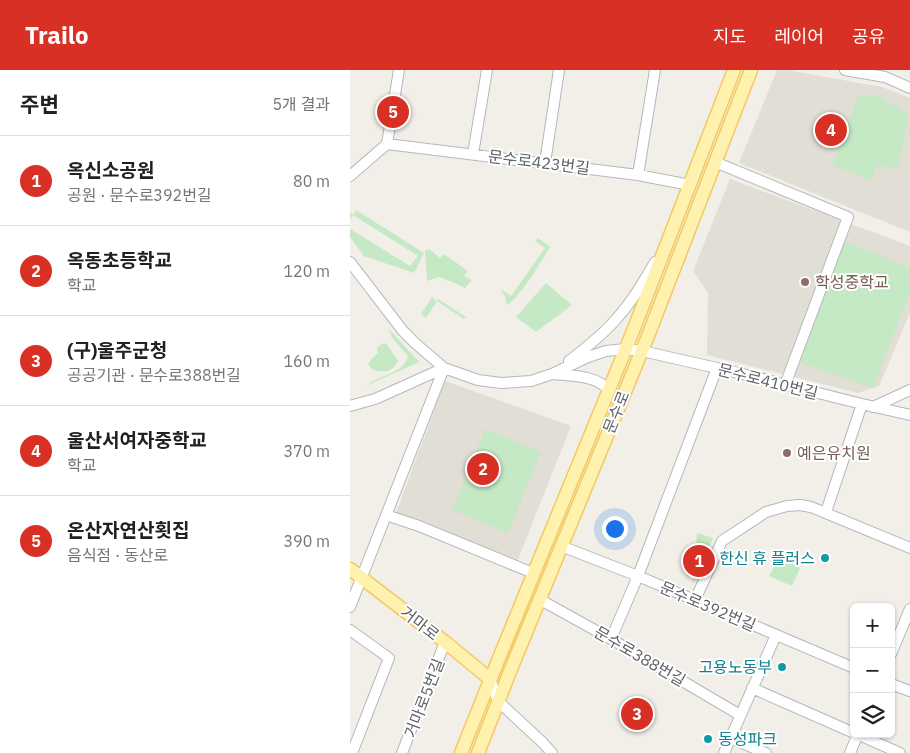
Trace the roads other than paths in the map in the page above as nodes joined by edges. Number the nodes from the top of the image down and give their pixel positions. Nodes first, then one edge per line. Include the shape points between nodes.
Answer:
1 (399, 70) edge
2 (487, 70) edge
3 (559, 70) edge
4 (655, 70) edge
5 (734, 70) edge
6 (845, 70) edge
7 (750, 72) edge
8 (910, 88) edge
9 (387, 144) junction
10 (473, 154) junction
11 (716, 162) junction
12 (545, 163) junction
13 (638, 175) junction
14 (350, 176) edge
15 (690, 185) junction
16 (668, 242) junction
17 (350, 262) edge
18 (625, 349) junction
19 (642, 351) junction
20 (444, 368) junction
21 (717, 368) junction
22 (552, 374) junction
23 (785, 385) junction
24 (609, 390) junction
25 (910, 390) edge
26 (862, 404) junction
27 (350, 406) edge
28 (873, 407) junction
29 (910, 416) edge
30 (826, 512) junction
31 (386, 515) junction
32 (561, 546) junction
33 (910, 548) edge
34 (350, 569) edge
35 (533, 574) junction
36 (638, 576) junction
37 (361, 578) junction
38 (539, 599) junction
39 (695, 600) junction
40 (350, 607) edge
41 (909, 613) edge
42 (350, 630) edge
43 (776, 635) junction
44 (611, 639) junction
45 (445, 642) junction
46 (894, 648) edge
47 (850, 666) edge
48 (490, 679) junction
49 (895, 685) edge
50 (752, 688) junction
51 (910, 691) edge
52 (498, 701) junction
53 (740, 715) junction
54 (850, 731) edge
55 (730, 738) junction
56 (856, 738) edge
57 (866, 738) edge
58 (352, 753) edge
59 (402, 753) edge
60 (461, 753) edge
61 (478, 753) edge
62 (552, 753) edge
63 (724, 753) edge
64 (766, 753) edge
65 (850, 753) edge
66 (900, 753) edge

1 - 9 street
2 - 10 street
3 - 12 street
4 - 13 street
5 - 15 main road, 문수로
6 - 8 street via 885,77
7 - 11 main road, 문수로
9 - 10 street, 문수로423번길
9 - 14 street
10 - 12 street, 문수로423번길
11 - 19 main road, 문수로
11 - 23 street via 848,217
12 - 13 street, 문수로423번길
13 - 15 street, 문수로423번길
15 - 16 main road, 문수로
16 - 18 main road, 문수로
16 - 22 street via 618,318 593,343
17 - 20 street via 403,331
18 - 19 street, 문수로410번길
18 - 22 street, 문수로410번길 via 588,357
18 - 24 main road, 문수로
19 - 21 street, 문수로410번길
19 - 32 main road, 문수로
20 - 22 street via 478,380 500,382 531,381
20 - 27 street via 375,399
20 - 31 street
21 - 23 street, 문수로410번길
21 - 36 street
22 - 24 street via 592,379
23 - 26 street, 문수로410번길
24 - 35 main road, 문수로
25 - 28 street
26 - 28 street, 문수로410번길
26 - 30 street
28 - 29 street, 문수로410번길
30 - 33 street
30 - 39 street via 800,505 758,516 722,541
31 - 35 street
31 - 37 street
32 - 36 street, 문수로392번길
32 - 38 main road, 문수로
34 - 37 main road, 거마로
35 - 48 main road, 문수로
36 - 39 street, 문수로392번길
36 - 44 street
37 - 40 street
37 - 45 main road, 거마로
38 - 44 street, 문수로388번길
38 - 52 main road, 문수로
39 - 43 street, 문수로392번길
41 - 46 street
42 - 58 street via 389,658
43 - 47 street, 문수로392번길
43 - 50 street
44 - 53 street, 문수로388번길
45 - 48 main road, 거마로
45 - 59 street, 거마로5번길
48 - 52 street
48 - 60 main road, 문수로
49 - 51 street
50 - 53 street
50 - 54 street
52 - 61 main road, 문수로
52 - 62 street
53 - 55 street
55 - 63 street
55 - 64 street
56 - 65 street
57 - 66 street

